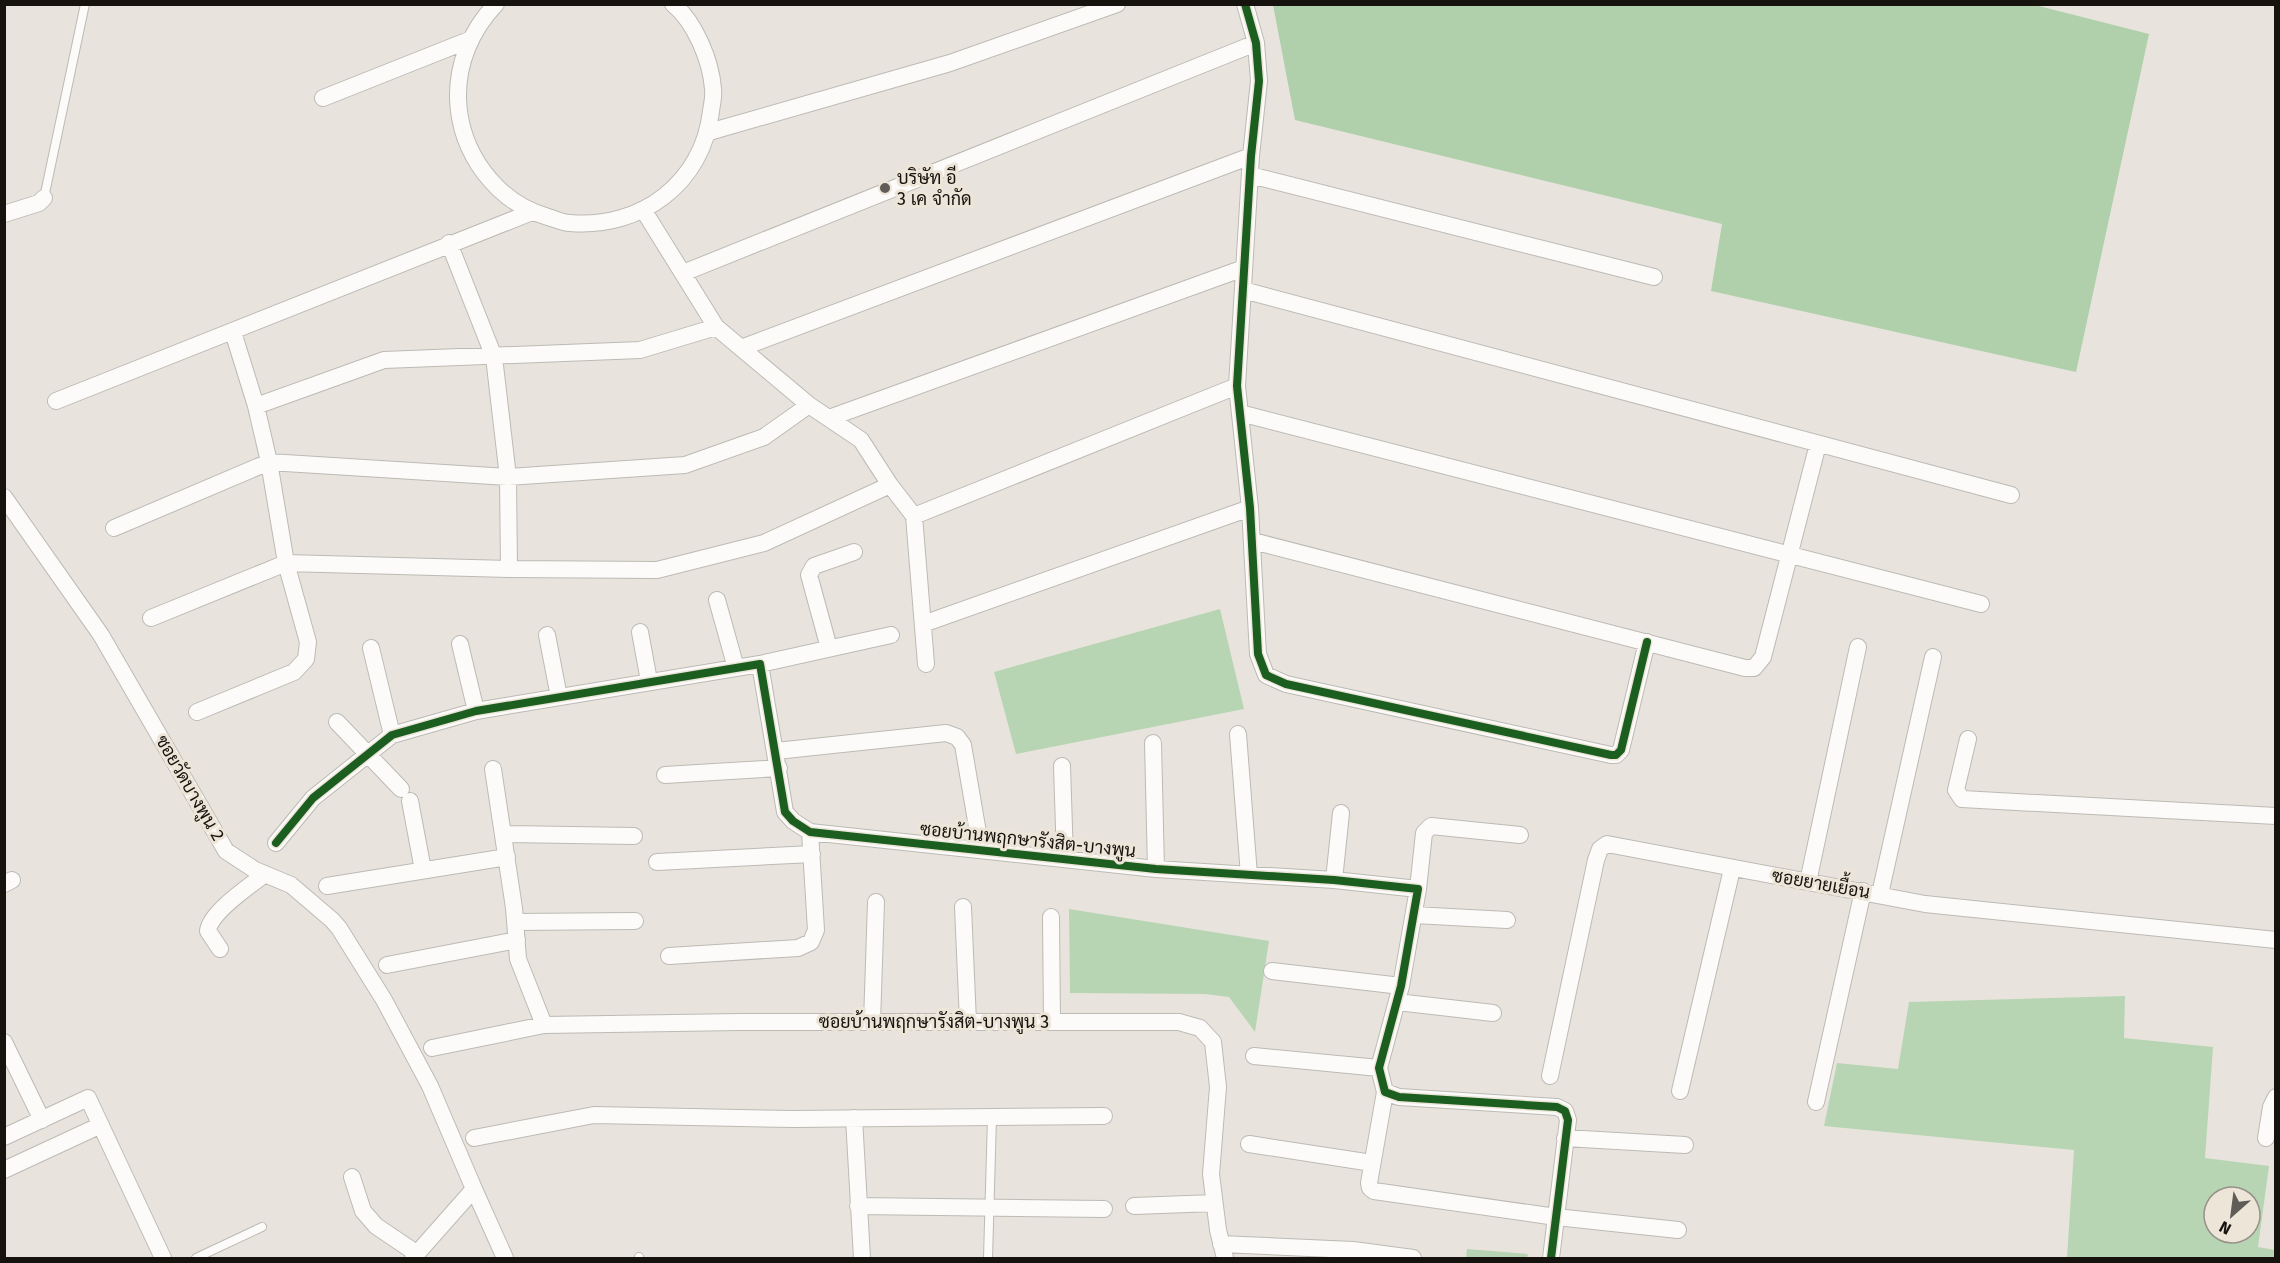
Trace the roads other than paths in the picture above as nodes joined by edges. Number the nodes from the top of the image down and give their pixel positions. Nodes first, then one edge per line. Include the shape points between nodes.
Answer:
1 (85, 4) edge
2 (496, 4) edge
3 (673, 4) edge
4 (1117, 4) edge
5 (1245, 4) edge
6 (469, 40) junction
7 (1256, 43) junction
8 (323, 98) dead end
9 (709, 132) junction
10 (1251, 156) junction
11 (1250, 175) junction
12 (44, 198) joint
13 (644, 211) junction
14 (532, 212) junction
15 (4, 214) edge
16 (449, 243) junction
17 (1244, 268) junction
18 (683, 273) junction
19 (1654, 277) dead end
20 (1243, 290) junction
21 (716, 327) junction
22 (233, 332) junction
23 (741, 348) junction
24 (494, 357) junction
25 (1238, 386) junction
26 (56, 401) dead end
27 (809, 405) junction
28 (256, 406) junction
29 (1240, 413) junction
30 (829, 418) junction
31 (1818, 444) junction
32 (269, 462) junction
33 (508, 477) junction
34 (890, 485) junction
35 (2011, 495) dead end
36 (4, 497) edge
37 (1250, 508) junction
38 (914, 516) junction
39 (114, 528) dead end
40 (1253, 541) junction
41 (854, 552) dead end
42 (1789, 554) junction
43 (286, 563) junction
44 (509, 569) junction
45 (717, 600) dead end
46 (1981, 604) dead end
47 (151, 618) dead end
48 (923, 624) junction
49 (640, 632) dead end
50 (547, 635) dead end
51 (891, 635) dead end
52 (1647, 642) junction
53 (460, 644) dead end
54 (1858, 647) dead end
55 (371, 648) dead end
56 (828, 648) junction
57 (1933, 657) dead end
58 (760, 664) junction
59 (926, 664) dead end
60 (736, 668) junction
61 (649, 681) junction
62 (559, 697) junction
63 (476, 711) junction
64 (197, 712) dead end
65 (337, 722) dead end
66 (1238, 734) dead end
67 (392, 735) junction
68 (1968, 739) dead end
69 (1153, 744) dead end
70 (777, 751) junction
71 (366, 754) junction
72 (1062, 766) dead end
73 (779, 768) junction
74 (493, 769) dead end
75 (664, 775) dead end
76 (1341, 813) dead end
77 (2276, 816) edge
78 (810, 832) junction
79 (504, 834) junction
80 (1520, 835) dead end
81 (634, 836) dead end
82 (276, 843) dead end
83 (981, 850) junction
84 (812, 854) junction
85 (507, 856) junction
86 (1065, 859) junction
87 (657, 862) dead end
88 (1156, 869) junction
89 (1732, 869) junction
90 (423, 870) junction
91 (266, 874) junction
92 (1249, 875) junction
93 (1334, 880) junction
94 (1808, 882) junction
95 (327, 886) dead end
96 (1418, 889) junction
97 (1863, 891) junction
98 (1880, 894) junction
99 (876, 902) dead end
100 (963, 906) dead end
101 (1414, 915) junction
102 (1051, 917) dead end
103 (1507, 920) dead end
104 (635, 921) dead end
105 (515, 922) junction
106 (517, 940) junction
107 (2276, 940) edge
108 (220, 949) dead end
109 (669, 956) dead end
110 (387, 965) dead end
111 (1272, 971) dead end
112 (1399, 994) junction
113 (1493, 1012) dead end
114 (872, 1022) junction
115 (968, 1022) junction
116 (1052, 1022) junction
117 (544, 1025) junction
118 (4, 1042) edge
119 (432, 1048) dead end
120 (1254, 1056) dead end
121 (1378, 1068) junction
122 (1550, 1076) dead end
123 (1680, 1091) dead end
124 (1385, 1092) junction
125 (2276, 1097) edge
126 (1816, 1102) dead end
127 (1104, 1116) dead end
128 (992, 1117) junction
129 (854, 1118) junction
130 (42, 1120) junction
131 (101, 1125) junction
132 (4, 1137) edge
133 (474, 1138) dead end
134 (1565, 1138) junction
135 (2266, 1138) dead end
136 (1248, 1143) dead end
137 (1685, 1146) dead end
138 (1372, 1163) junction
139 (4, 1170) edge
140 (352, 1177) dead end
141 (474, 1189) junction
142 (1214, 1203) junction
143 (858, 1206) junction
144 (1134, 1206) dead end
145 (989, 1208) junction
146 (1104, 1209) dead end
147 (1556, 1217) junction
148 (262, 1227) dead end
149 (1678, 1230) dead end
150 (1223, 1251) edge
151 (410, 1252) edge
152 (1353, 1254) edge
153 (163, 1258) edge
154 (196, 1258) edge
155 (505, 1258) edge
156 (862, 1258) edge
157 (988, 1258) edge
158 (1413, 1258) edge
159 (1551, 1258) edge

1 - 12 lane
2 - 6 street
3 - 9 street via 704,47 714,89
4 - 9 street via 950,63
5 - 7 street
6 - 8 street
6 - 14 street via 458,79 459,120 469,148 498,190
7 - 10 street via 1259,81
7 - 18 street
9 - 13 street via 695,164 672,191
10 - 11 street
10 - 23 street
11 - 17 street
11 - 19 street
12 - 15 street
13 - 14 street via 607,223 569,223
13 - 18 street
14 - 16 street
16 - 22 street
16 - 24 street
17 - 20 street
17 - 30 street
18 - 21 street
20 - 25 street
20 - 31 street
21 - 23 street
21 - 24 street via 640,350
22 - 26 street
22 - 28 street
23 - 27 street
24 - 28 street via 384,360
24 - 33 street
25 - 29 street
25 - 38 street
27 - 30 street
27 - 33 street via 764,437 685,465
28 - 32 street
29 - 37 street
29 - 42 street
30 - 34 street via 861,440
31 - 35 street
31 - 42 street
32 - 33 street
32 - 39 street
32 - 43 street
33 - 44 street
34 - 38 street
34 - 44 street via 764,543 657,570
36 - 91 street, ซอยวัดบางพูน 2 via 101,635 226,851
37 - 40 street
37 - 48 street
38 - 48 street
40 - 52 street
40 - 52 street via 1258,654 1266,675 1286,684 1616,755 1621,750
41 - 56 street via 810,570
42 - 46 street
42 - 52 street via 1763,657 1754,668
43 - 44 street
43 - 47 street
43 - 64 street via 308,642 306,659 294,672
45 - 60 street
48 - 59 street
49 - 61 street
50 - 62 street
51 - 56 street
53 - 63 street
54 - 94 street
55 - 67 street
56 - 58 street
57 - 98 street
58 - 60 street
58 - 70 street
60 - 61 street
61 - 62 street
62 - 63 street
63 - 67 street
65 - 71 street
66 - 92 street
67 - 71 street
68 - 77 street via 1956,790 1962,799
69 - 88 street
70 - 73 street
70 - 83 street via 946,733 957,737 963,745
71 - 82 street via 313,798
71 - 90 street via 405,795
72 - 86 street
73 - 75 street
73 - 78 street via 785,812
74 - 79 street
76 - 93 street
78 - 83 street, ซอยบ้านพฤกษารังสิต-บางพูน
78 - 84 street
79 - 81 street
79 - 85 street
80 - 96 street via 1431,826 1424,833
83 - 86 street, ซอยบ้านพฤกษารังสิต-บางพูน
84 - 87 street
84 - 109 street via 816,930 811,942 798,948
85 - 90 street
85 - 105 street
86 - 88 street, ซอยบ้านพฤกษารังสิต-บางพูน
88 - 92 street, ซอยบ้านพฤกษารังสิต-บางพูน
89 - 94 street, ซอยยายเยื้อน
89 - 122 street, ซอยยายเยื้อน via 1606,844 1600,849
89 - 123 street
90 - 95 street
91 - 108 street via 211,921 208,931
91 - 141 street, ซอยวัดบางพูน 2 via 302,893 339,928 384,1000 430,1086
92 - 93 street, ซอยบ้านพฤกษารังสิต-บางพูน
93 - 96 street, ซอยบ้านพฤกษารังสิต-บางพูน
94 - 97 street, ซอยยายเยื้อน
96 - 101 street
97 - 98 street, ซอยยายเยื้อน
97 - 126 street
98 - 107 street, ซอยยายเยื้อน via 1925,904
99 - 114 street
100 - 115 street
101 - 103 street
101 - 112 street
102 - 116 street
104 - 105 street
105 - 106 street
106 - 110 street
106 - 117 street via 518,958
111 - 112 street
112 - 113 street
112 - 121 street
114 - 115 street, ซอยบ้านพฤกษารังสิต-บางพูน 3
114 - 117 street, ซอยบ้านพฤกษารังสิต-บางพูน 3
115 - 116 street, ซอยบ้านพฤกษารังสิต-บางพูน 3
116 - 142 street, ซอยบ้านพฤกษารังสิต-บางพูน 3 via 1179,1022 1200,1028 1213,1042 1218,1087 1211,1174
117 - 119 street, ซอยบ้านพฤกษารังสิต-บางพูน 3
118 - 130 street
120 - 121 street
121 - 124 street
124 - 134 street via 1399,1097 1557,1107 1565,1111 1568,1120
124 - 138 street
125 - 135 street
127 - 128 street
128 - 129 street
128 - 145 lane
129 - 133 street via 594,1115
129 - 143 street
130 - 131 street via 88,1098
130 - 132 street
131 - 139 street
131 - 153 street
134 - 137 street
134 - 147 street
136 - 138 street
138 - 147 street via 1369,1183 1374,1191
140 - 151 street via 363,1211
141 - 151 street
141 - 155 street, ซอยวัดบางพูน 2
142 - 144 street
142 - 150 street, ซอยบ้านพฤกษารังสิต-บางพูน 3
143 - 145 street
143 - 156 street
145 - 146 street
145 - 157 lane
147 - 149 street
147 - 159 street
148 - 154 lane
150 - 152 street
152 - 158 street

